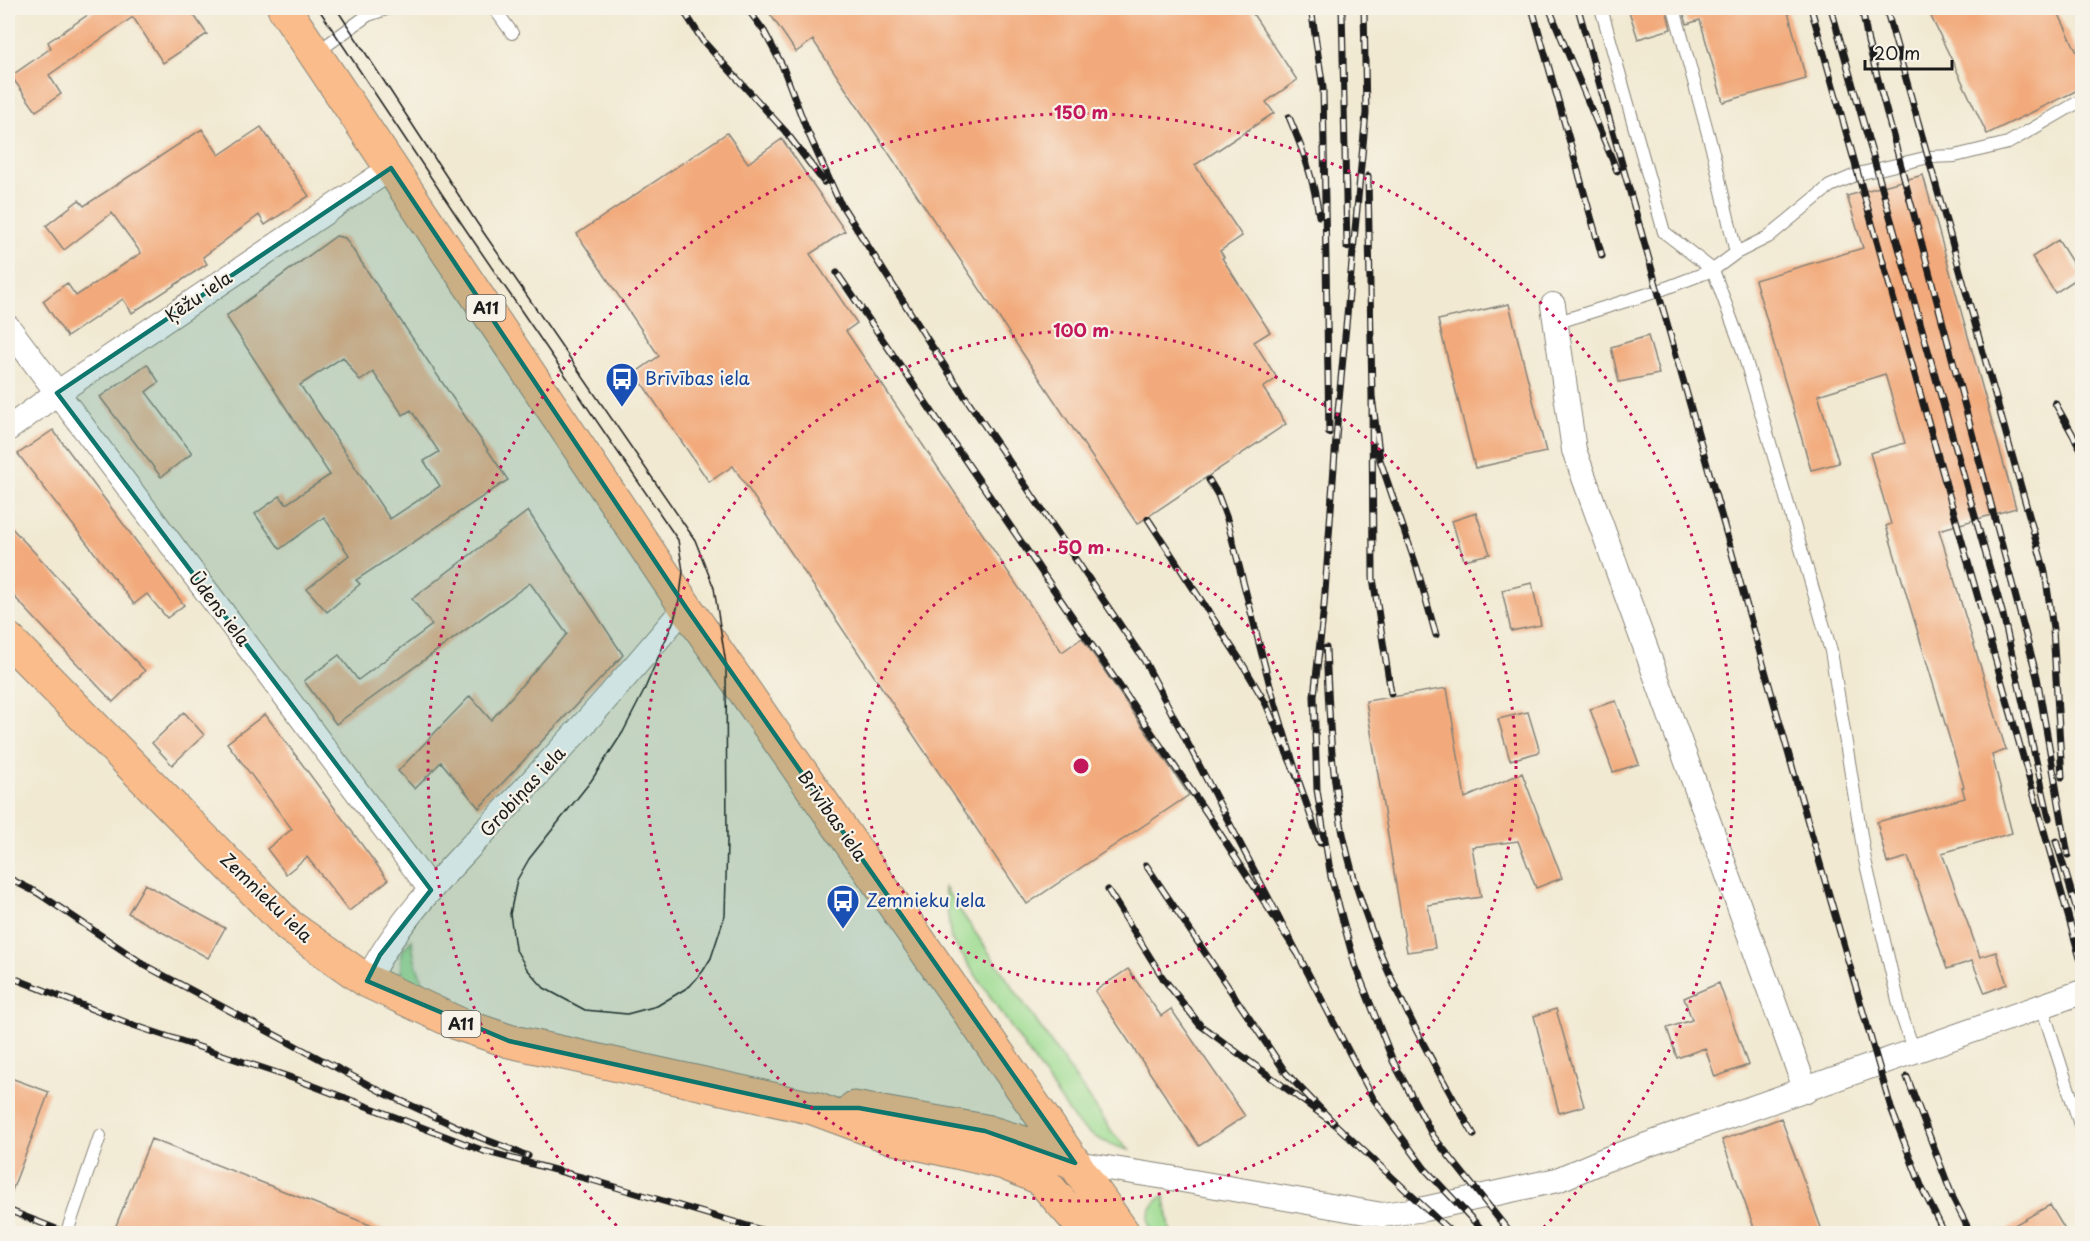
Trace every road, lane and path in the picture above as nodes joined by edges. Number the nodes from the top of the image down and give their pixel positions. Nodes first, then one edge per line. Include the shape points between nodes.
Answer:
1 (284, 8) edge
2 (389, 8) edge
3 (494, 8) edge
4 (1601, 8) edge
5 (1674, 8) edge
6 (512, 33) dead end
7 (315, 53) junction
8 (2082, 100) edge
9 (391, 168) junction
10 (1736, 253) junction
11 (1713, 270) junction
12 (1554, 314) joint
13 (8, 327) edge
14 (57, 393) junction
15 (8, 429) edge
16 (687, 609) junction
17 (8, 639) edge
18 (431, 890) junction
19 (367, 981) junction
20 (2082, 992) edge
21 (2042, 1007) junction
22 (1914, 1052) junction
23 (1806, 1091) junction
24 (813, 1108) junction
25 (2082, 1131) edge
26 (100, 1136) dead end
27 (1075, 1163) junction
28 (1085, 1217) edge
29 (72, 1233) edge
30 (1124, 1233) edge

1 - 7 highway, Brīvības iela / A11
2 - 7 lane via 369,15
3 - 6 lane
4 - 11 lane via 1664,232
5 - 10 lane
7 - 9 highway, Brīvības iela / A11
8 - 10 lane via 2008,143 1858,174 1830,186 1768,237
9 - 14 street, Ķēžu iela
9 - 16 highway, Brīvības iela / A11
10 - 11 lane
11 - 12 lane via 1658,291
11 - 22 lane via 1743,351 1830,651 1865,860
12 - 23 street via 1574,450
13 - 14 street, Ūdens iela
14 - 15 street, Ķēžu iela
14 - 18 street, Ūdens iela
16 - 18 street, Grobiņas iela
16 - 27 highway, Brīvības iela / A11
17 - 19 highway, Zemnieku iela / A11 via 289,926
18 - 19 street, Grobiņas iela via 380,955
19 - 24 highway, Zemnieku iela / A11 via 509,1041
20 - 21 street
21 - 22 street
21 - 25 lane
22 - 23 street
23 - 27 street via 1557,1180 1382,1215
24 - 27 highway via 859,1108 986,1131
24 - 28 highway, Zemnieku iela / A11 via 894,1138 1004,1163 1040,1178
26 - 29 lane via 68,1229
27 - 28 lane
27 - 30 highway, Brīvības iela / A11

